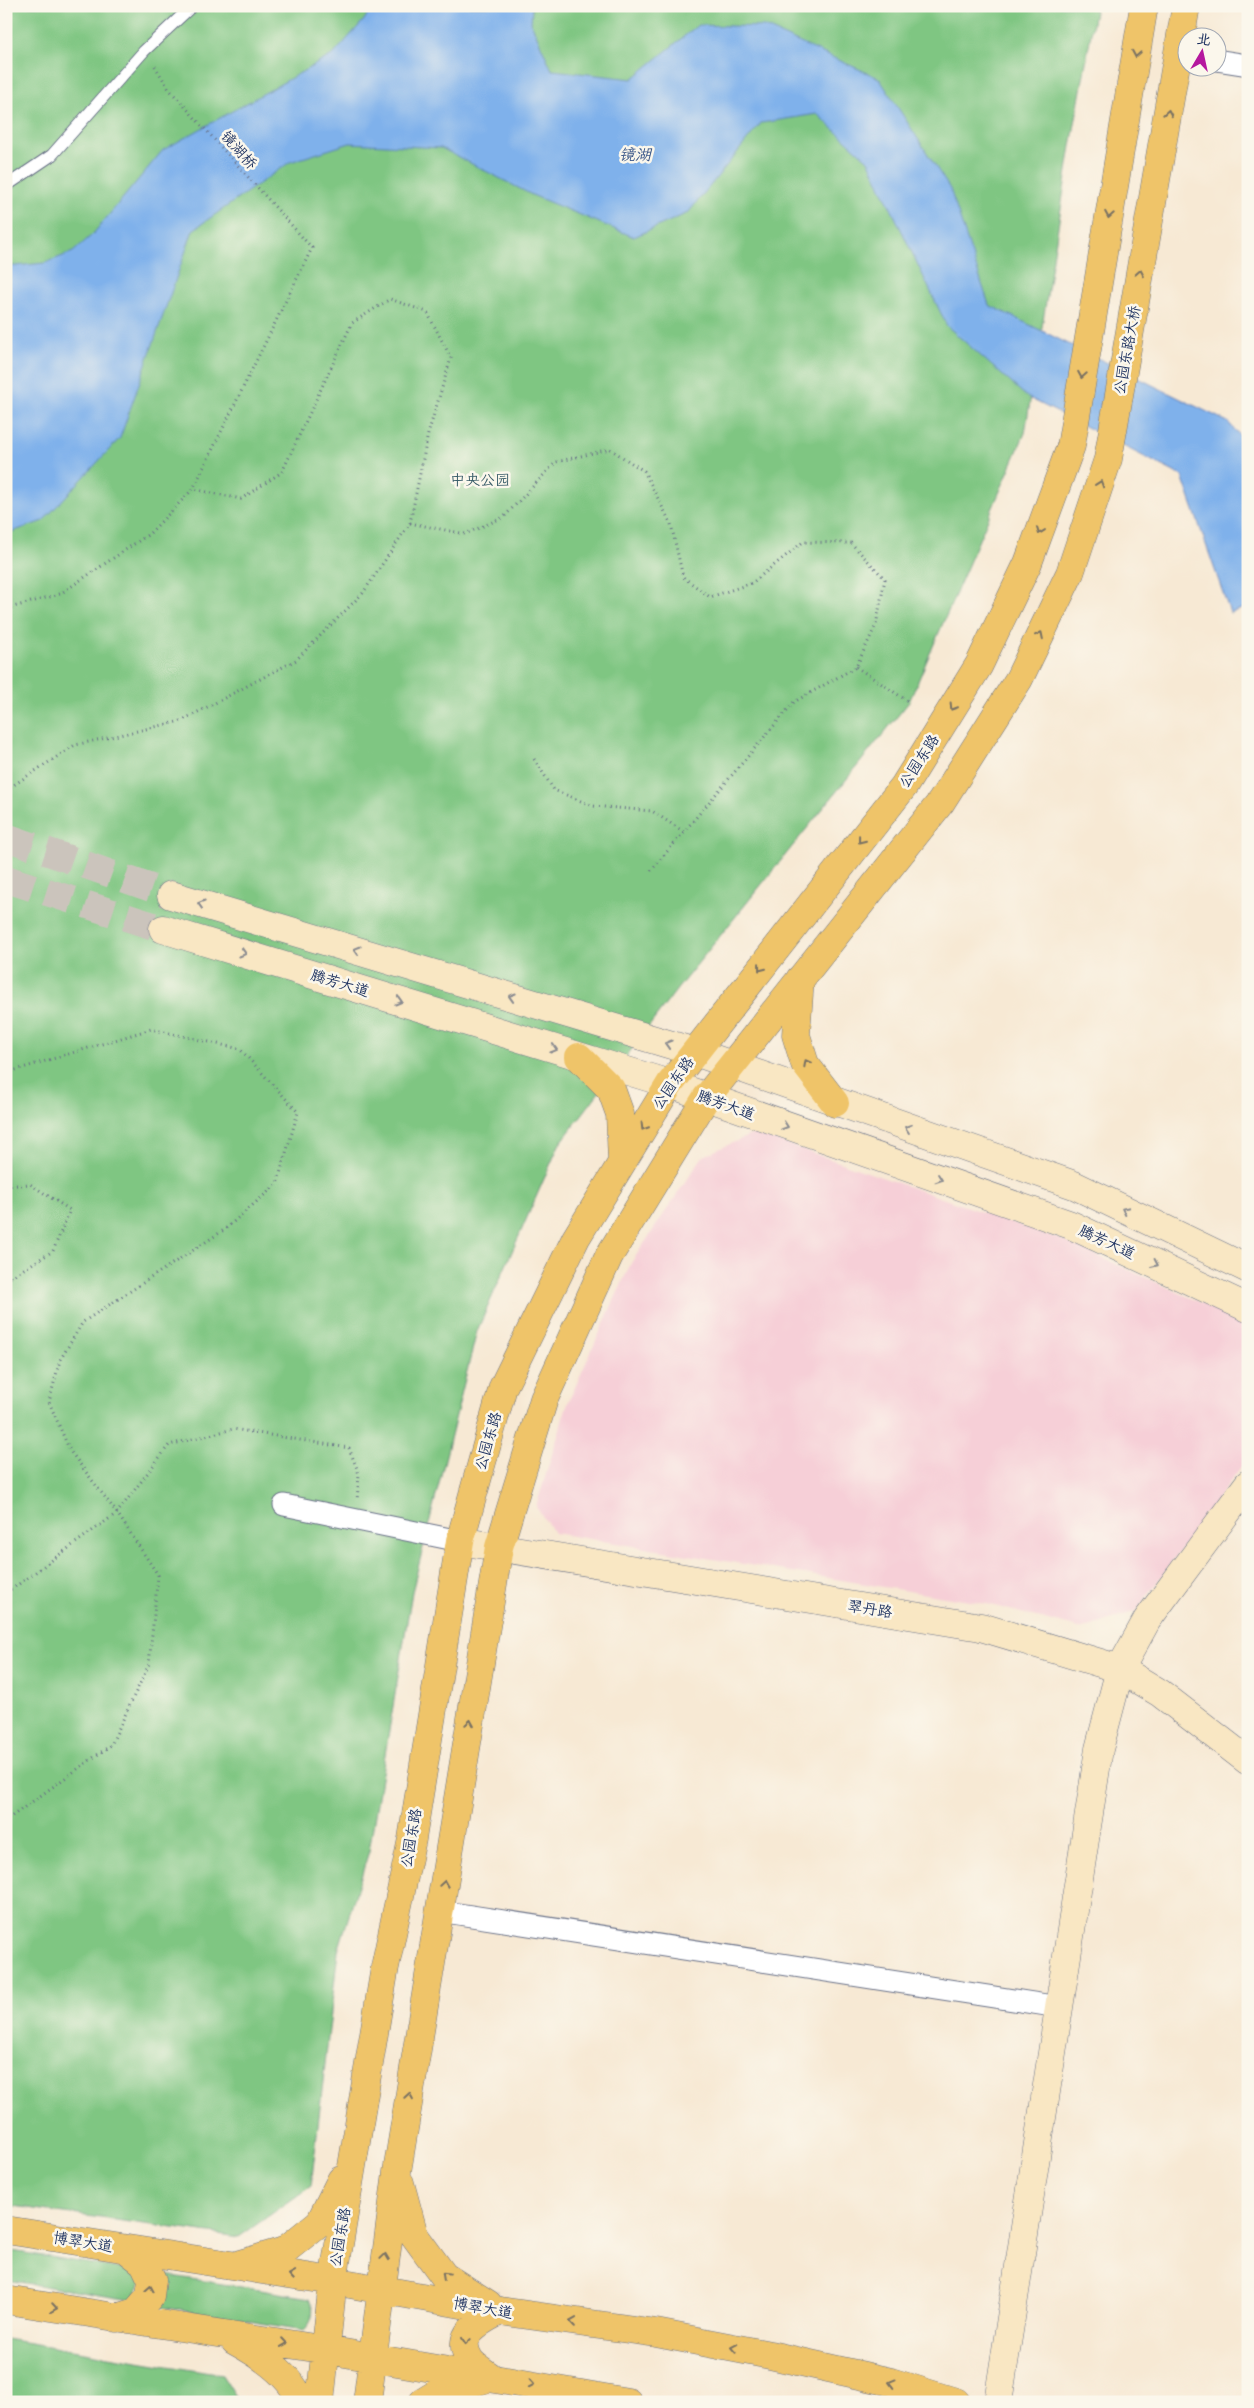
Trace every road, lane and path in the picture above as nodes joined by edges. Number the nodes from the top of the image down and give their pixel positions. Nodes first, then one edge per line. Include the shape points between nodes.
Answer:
1 (192, 6) edge
2 (1144, 6) edge
3 (1186, 6) edge
4 (1184, 28) edge
5 (144, 51) junction
6 (1226, 62) edge
7 (1248, 65) edge
8 (1178, 78) edge
9 (6, 186) edge
10 (193, 489) junction
11 (410, 523) junction
12 (6, 608) edge
13 (856, 667) junction
14 (909, 702) dead end
15 (534, 759) dead end
16 (6, 790) edge
17 (684, 832) junction
18 (649, 873) dead end
19 (171, 895) tunnel mouth
20 (163, 929) tunnel mouth
21 (800, 979) junction
22 (695, 1052) junction
23 (579, 1057) junction
24 (730, 1066) junction
25 (6, 1073) edge
26 (670, 1084) junction
27 (706, 1098) junction
28 (835, 1103) junction
29 (622, 1162) junction
30 (6, 1186) edge
31 (1248, 1269) edge
32 (6, 1280) edge
33 (1248, 1308) edge
34 (1248, 1484) edge
35 (357, 1503) dead end
36 (284, 1505) dead end
37 (117, 1513) junction
38 (460, 1541) junction
39 (499, 1547) junction
40 (6, 1591) edge
41 (1120, 1669) junction
42 (1248, 1761) edge
43 (6, 1823) edge
44 (439, 1910) junction
45 (1059, 2007) junction
46 (354, 2154) junction
47 (397, 2172) junction
48 (6, 2230) edge
49 (126, 2249) junction
50 (233, 2266) junction
51 (333, 2281) junction
52 (380, 2290) junction
53 (6, 2300) edge
54 (500, 2311) junction
55 (116, 2318) junction
56 (223, 2334) junction
57 (328, 2350) junction
58 (374, 2357) junction
59 (491, 2377) junction
60 (584, 2397) edge
61 (300, 2402) edge
62 (320, 2402) edge
63 (368, 2402) edge
64 (423, 2402) edge
65 (628, 2402) edge
66 (956, 2402) edge
67 (998, 2402) edge

1 - 5 lane
2 -> 22 main road, 公园东路 via 1070,446 1028,563 979,665 904,786
3 - 4 main road, 公园东路大桥
5 - 9 lane via 52,155
5 - 10 path, 镜湖桥 via 169,88 312,248
6 - 7 street
21 -> 8 main road, 公园东路大桥 via 941,802 1019,679 1070,573 1108,458
10 - 11 path via 241,499 282,472 352,323 390,299 427,312 451,358 428,434
10 - 12 path via 149,534 60,594
11 - 13 path via 466,534 504,518 556,462 610,449 644,471 671,524 683,576 710,597 752,583 803,542 850,543 885,579 876,626
11 - 16 path via 363,593 296,660 181,721 75,746
13 - 14 path
13 - 17 path via 794,702
15 - 17 path via 554,790 593,806 652,811
17 - 18 path
22 -> 19 main road
20 -> 23 main road, 腾芳大道
21 - 24 main road
28 -> 21 main road via 805,1064 796,1035
22 - 24 main road
22 - 26 main road, 公园东路
23 - 26 main road, 腾芳大道
23 - 29 main road via 611,1089 620,1114
24 - 27 main road
24 - 28 main road
25 - 37 path via 151,1028 240,1050 298,1112 277,1184 224,1230 83,1322 60,1360 49,1402 70,1451
26 - 27 main road, 腾芳大道
26 -> 29 main road, 公园东路
27 -> 33 main road, 腾芳大道 via 1071,1225
27 - 39 main road via 605,1265 544,1399
31 -> 28 main road via 1074,1185
29 - 38 main road, 公园东路 via 576,1238 503,1387
30 - 32 path via 30,1184 70,1210 53,1251
34 - 41 main road via 1148,1620
35 - 37 path via 359,1474 349,1448 233,1429 169,1445
36 - 38 street
37 - 40 path
37 - 43 path via 158,1575 149,1664 111,1745
38 - 39 main road, 翠丹路
38 - 46 main road, 公园东路 via 412,1839 385,1967
39 - 41 main road, 翠丹路 via 981,1627
44 -> 39 main road
41 - 42 main road, 翠丹路 via 1160,1692
41 - 45 main road via 1099,1749
44 - 45 street
47 -> 44 main road
45 - 67 main road
46 - 50 main road via 320,2222 284,2251
46 - 51 main road, 公园东路
52 -> 47 main road
54 -> 47 main road via 444,2276 414,2235
48 - 49 main road, 博翠大道
49 - 50 main road, 博翠大道
55 -> 49 main road via 136,2312 150,2296 152,2280 144,2263
51 -> 50 main road, 博翠大道
51 - 52 main road, 博翠大道
51 - 57 main road, 公园东路
52 - 54 main road, 博翠大道
52 - 58 main road
53 -> 55 main road
54 -> 59 main road via 477,2322 467,2333 465,2348 470,2361
66 -> 54 main road, 博翠大道 via 891,2382 770,2355 656,2333
55 - 56 main road
56 -> 57 main road
56 - 61 main road via 267,2359 298,2393
57 - 58 main road
57 - 62 main road, 公园东路
58 - 59 main road
58 - 63 main road
59 -> 60 main road
59 - 64 main road via 436,2394
60 - 65 main road

